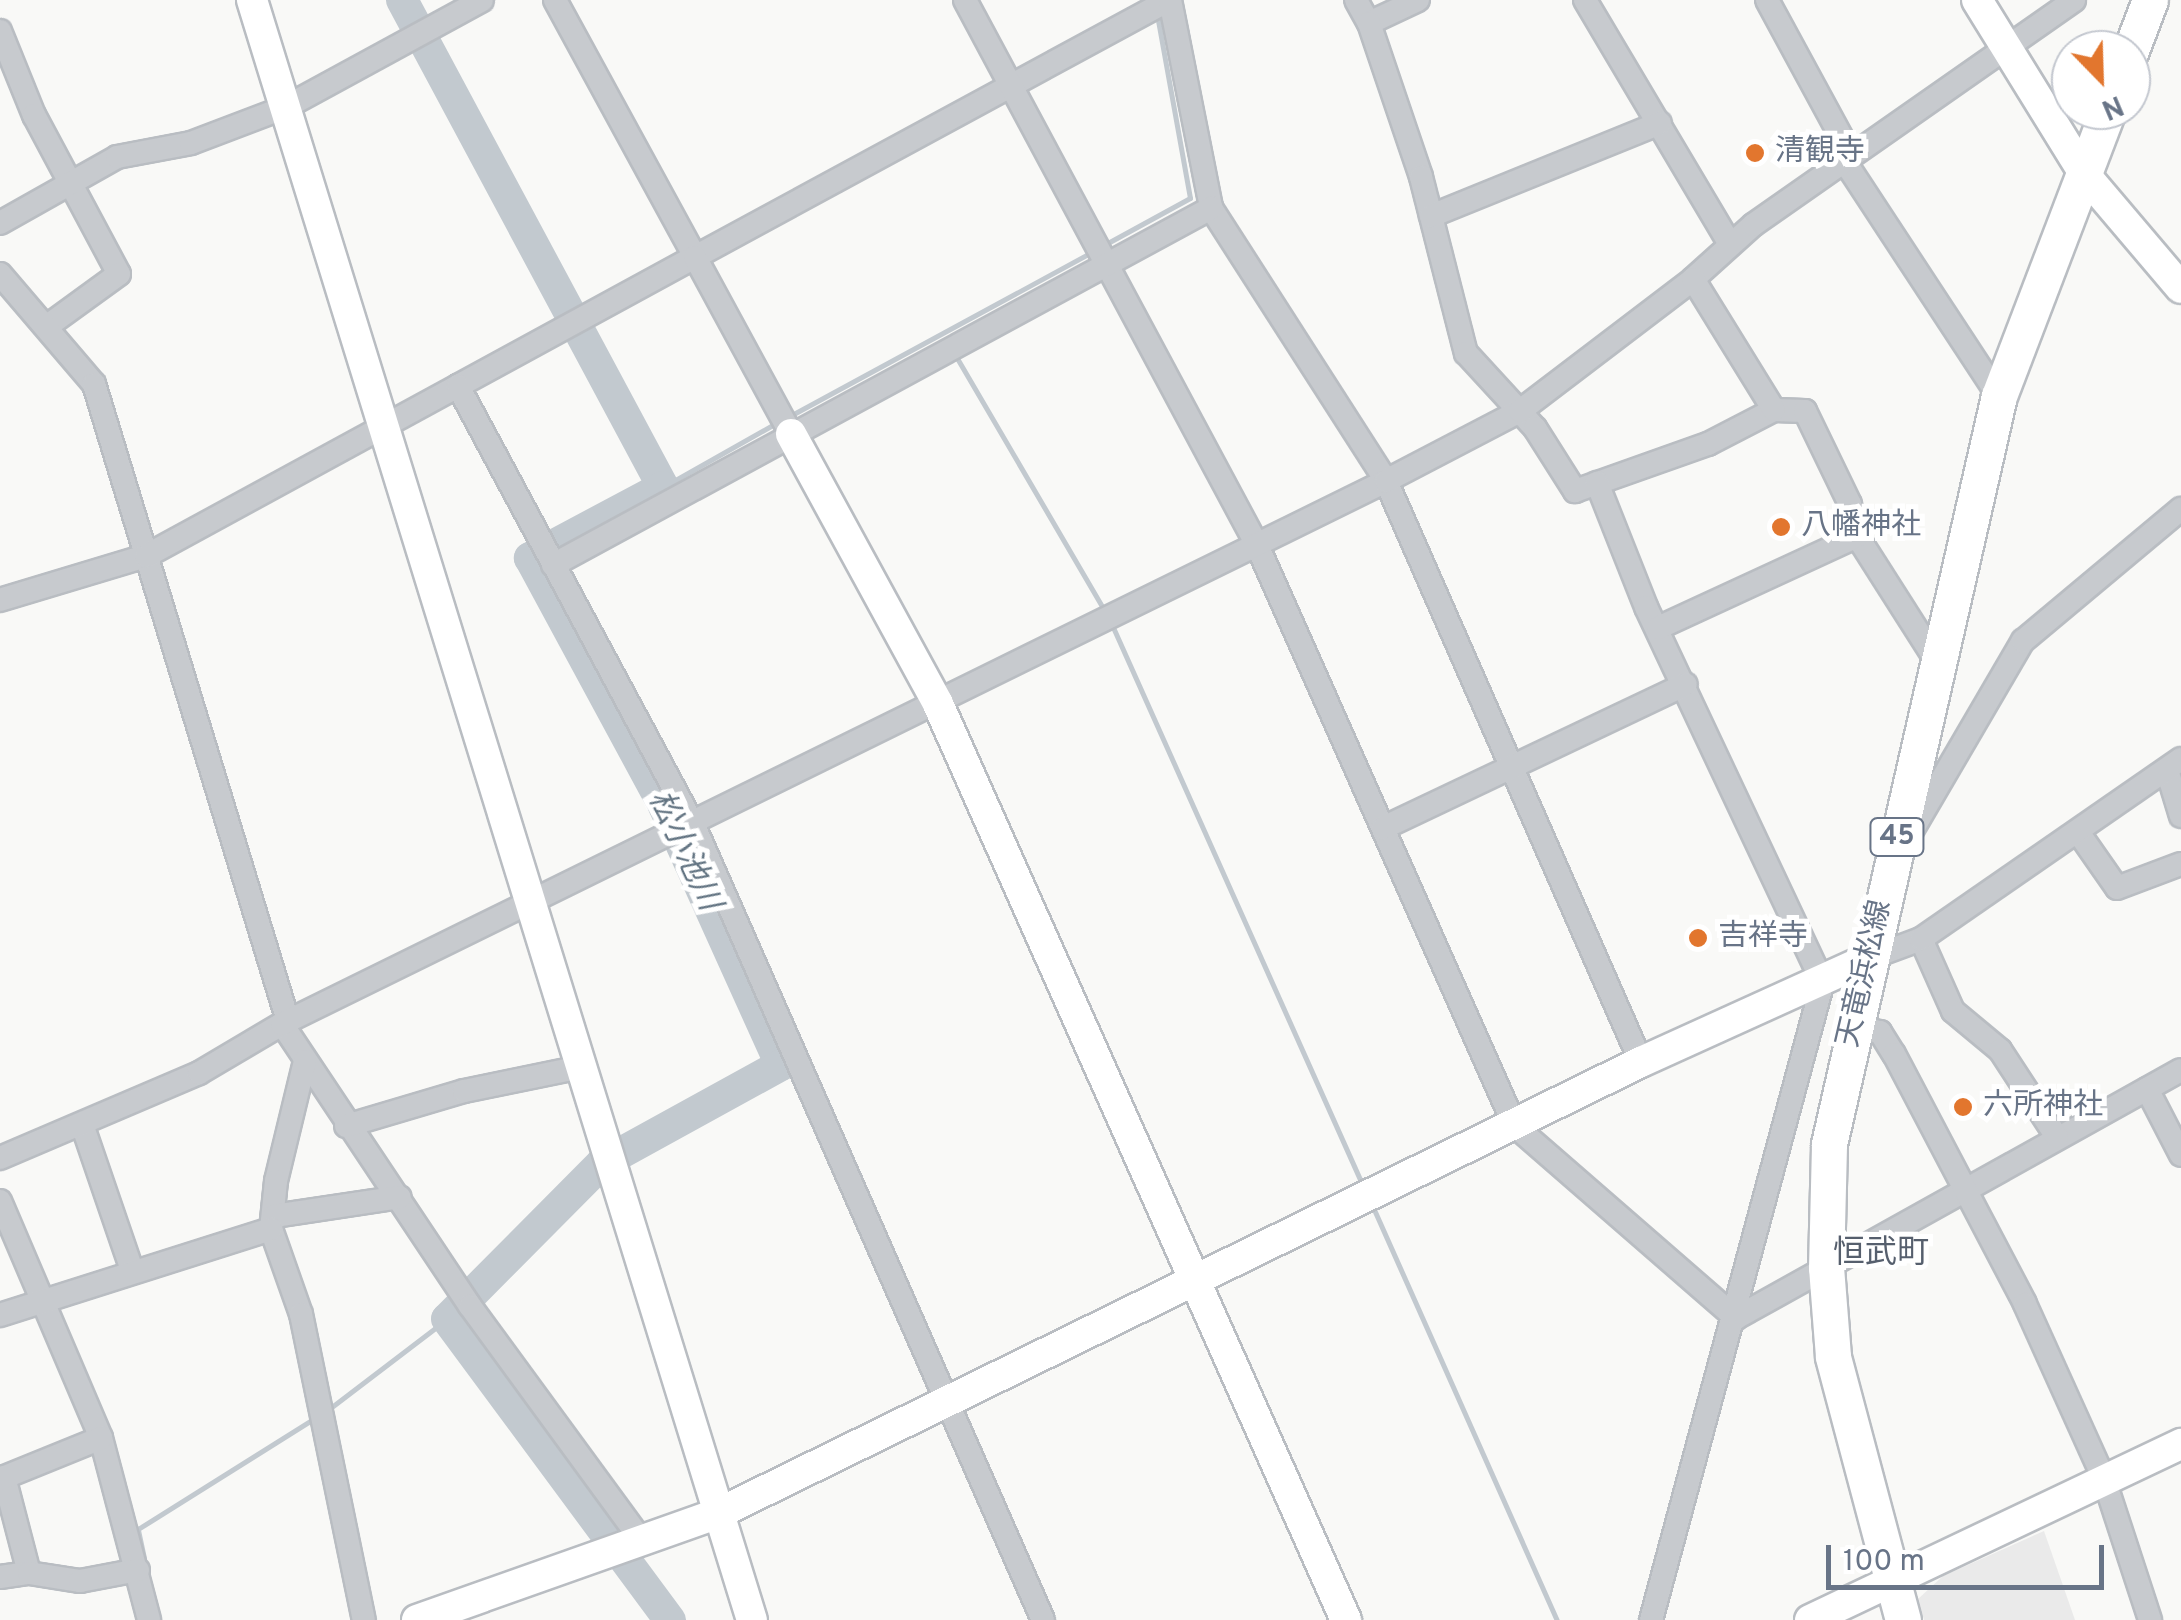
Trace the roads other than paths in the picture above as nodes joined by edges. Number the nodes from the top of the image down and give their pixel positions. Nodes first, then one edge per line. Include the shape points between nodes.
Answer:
1 (252, 0) edge
2 (482, 0) edge
3 (555, 0) edge
4 (964, 0) edge
5 (1169, 0) edge
6 (1356, 0) edge
7 (1418, 0) edge
8 (1586, 0) edge
9 (1767, 0) edge
10 (1977, 0) edge
11 (2074, 0) edge
12 (2150, 0) edge
13 (1369, 23) junction
14 (2139, 30) edge
15 (0, 32) edge
16 (2005, 48) junction
17 (1011, 86) junction
18 (286, 107) junction
19 (1660, 123) junction
20 (2101, 130) edge
21 (1845, 162) junction
22 (2085, 175) junction
23 (69, 182) junction
24 (1211, 208) junction
25 (1431, 216) junction
26 (0, 223) edge
27 (1730, 244) junction
28 (695, 258) junction
29 (1105, 262) junction
30 (0, 274) edge
31 (1693, 278) junction
32 (2181, 288) edge
33 (46, 327) junction
34 (458, 386) junction
35 (1999, 396) junction
36 (1520, 410) junction
37 (1774, 410) junction
38 (784, 421) junction
39 (383, 423) junction
40 (1386, 482) junction
41 (1596, 483) junction
42 (2178, 516) edge
43 (1858, 536) junction
44 (1257, 545) junction
45 (146, 556) junction
46 (553, 564) junction
47 (0, 600) edge
48 (1658, 628) junction
49 (1936, 660) junction
50 (1686, 684) junction
51 (938, 704) junction
52 (2174, 764) edge
53 (1512, 769) junction
54 (2181, 816) edge
55 (1383, 828) junction
56 (684, 830) junction
57 (2078, 832) junction
58 (1895, 846) junction
59 (2181, 864) edge
60 (530, 903) junction
61 (1921, 939) junction
62 (1870, 958) junction
63 (1822, 975) junction
64 (285, 1022) junction
65 (1853, 1026) junction
66 (305, 1061) junction
67 (1641, 1062) junction
68 (581, 1067) junction
69 (2181, 1070) edge
70 (2147, 1089) junction
71 (346, 1126) junction
72 (1515, 1126) junction
73 (83, 1127) junction
74 (2057, 1137) junction
75 (2181, 1155) edge
76 (0, 1158) edge
77 (1966, 1192) junction
78 (400, 1196) junction
79 (0, 1201) edge
80 (272, 1223) junction
81 (1826, 1268) junction
82 (132, 1270) junction
83 (1193, 1283) junction
84 (41, 1297) junction
85 (0, 1315) edge
86 (1736, 1318) junction
87 (948, 1402) junction
88 (101, 1438) junction
89 (2181, 1444) edge
90 (2, 1478) edge
91 (2104, 1479) junction
92 (719, 1513) junction
93 (641, 1540) junction
94 (138, 1570) junction
95 (28, 1573) junction
96 (0, 1577) edge
97 (1891, 1580) junction
98 (149, 1620) edge
99 (364, 1620) edge
100 (417, 1620) edge
101 (752, 1620) edge
102 (1044, 1620) edge
103 (1346, 1620) edge
104 (1651, 1620) edge
105 (1810, 1620) edge
106 (1902, 1620) edge
107 (2150, 1620) edge

1 - 18 street
2 - 18 street
3 - 28 street
4 - 17 street
5 - 17 street
5 - 24 street
6 - 13 street
7 - 13 street
8 - 19 street
9 - 21 street via 1848,149
10 - 16 street
11 - 16 street
12 - 14 main road
13 - 25 street
15 - 23 street
16 - 21 street
16 - 22 street
17 - 28 street
17 - 29 street
18 - 23 street via 191,142 117,156
18 - 39 street
19 - 25 street
19 - 27 street
20 - 22 main road, 天竜浜松線 / 45
21 - 27 street
21 - 35 street
22 - 32 street
22 - 35 main road, 天竜浜松線 / 45
23 - 26 street
23 - 33 street via 119,274
24 - 29 street
24 - 40 street
25 - 36 street via 1466,353 1507,404
27 - 31 street
28 - 34 street
28 - 38 street
29 - 38 street via 940,353
29 - 44 street
30 - 33 street
31 - 36 street
31 - 37 street
33 - 45 street via 94,384
34 - 39 street
34 - 46 street
35 - 49 main road, 天竜浜松線 / 45
36 - 40 street
36 - 41 street via 1575,491
37 - 41 street via 1708,444
37 - 43 street via 1805,411 1850,504
38 - 46 street
38 - 51 street
39 - 45 street
39 - 60 street
40 - 44 street
40 - 53 street
41 - 48 street
42 - 58 street via 2022,641 1908,845
43 - 48 street
43 - 49 street
44 - 51 street
44 - 55 street
45 - 47 street
45 - 64 street
46 - 56 street
48 - 50 street
49 - 58 main road, 天竜浜松線 / 45
50 - 53 street
50 - 63 street
51 - 56 street
51 - 83 street
52 - 54 street
52 - 57 street
53 - 55 street
53 - 67 street
55 - 72 street
56 - 60 street
56 - 87 street
57 - 59 street via 2117,888
57 - 61 street
58 - 62 main road, 天竜浜松線 / 45
60 - 64 street
60 - 68 street
61 - 62 street
61 - 74 street via 1953,1010 2000,1050
62 - 63 street
62 - 65 main road, 天竜浜松線 / 45
63 - 67 street
63 - 86 street
64 - 66 street
64 - 73 street via 199,1073
65 - 77 street via 1880,1032
65 - 81 main road, 天竜浜松線 / 45 via 1830,1144
66 - 71 street
66 - 80 street
67 - 72 street
68 - 71 street via 464,1090
68 - 92 street
69 - 70 street
70 - 74 street
70 - 75 street
71 - 78 street
72 - 83 street
72 - 86 street
73 - 76 street
73 - 82 street
74 - 77 street
77 - 81 street
77 - 91 street
78 - 80 street
78 - 93 street via 465,1298
79 - 84 street
80 - 82 street
80 - 99 street via 301,1314
81 - 86 street
81 - 97 main road, 天竜浜松線 / 45 via 1833,1356
82 - 84 street
83 - 87 street
83 - 103 street
84 - 85 street
84 - 88 street
86 - 104 street
87 - 92 street
87 - 102 street
88 - 90 street
88 - 94 street
89 - 91 street
90 - 95 street
91 - 97 street
91 - 107 street
92 - 93 street
92 - 101 street
93 - 100 street
94 - 95 street via 80,1581
94 - 98 street
95 - 96 street
97 - 105 street
97 - 106 main road, 天竜浜松線 / 45

